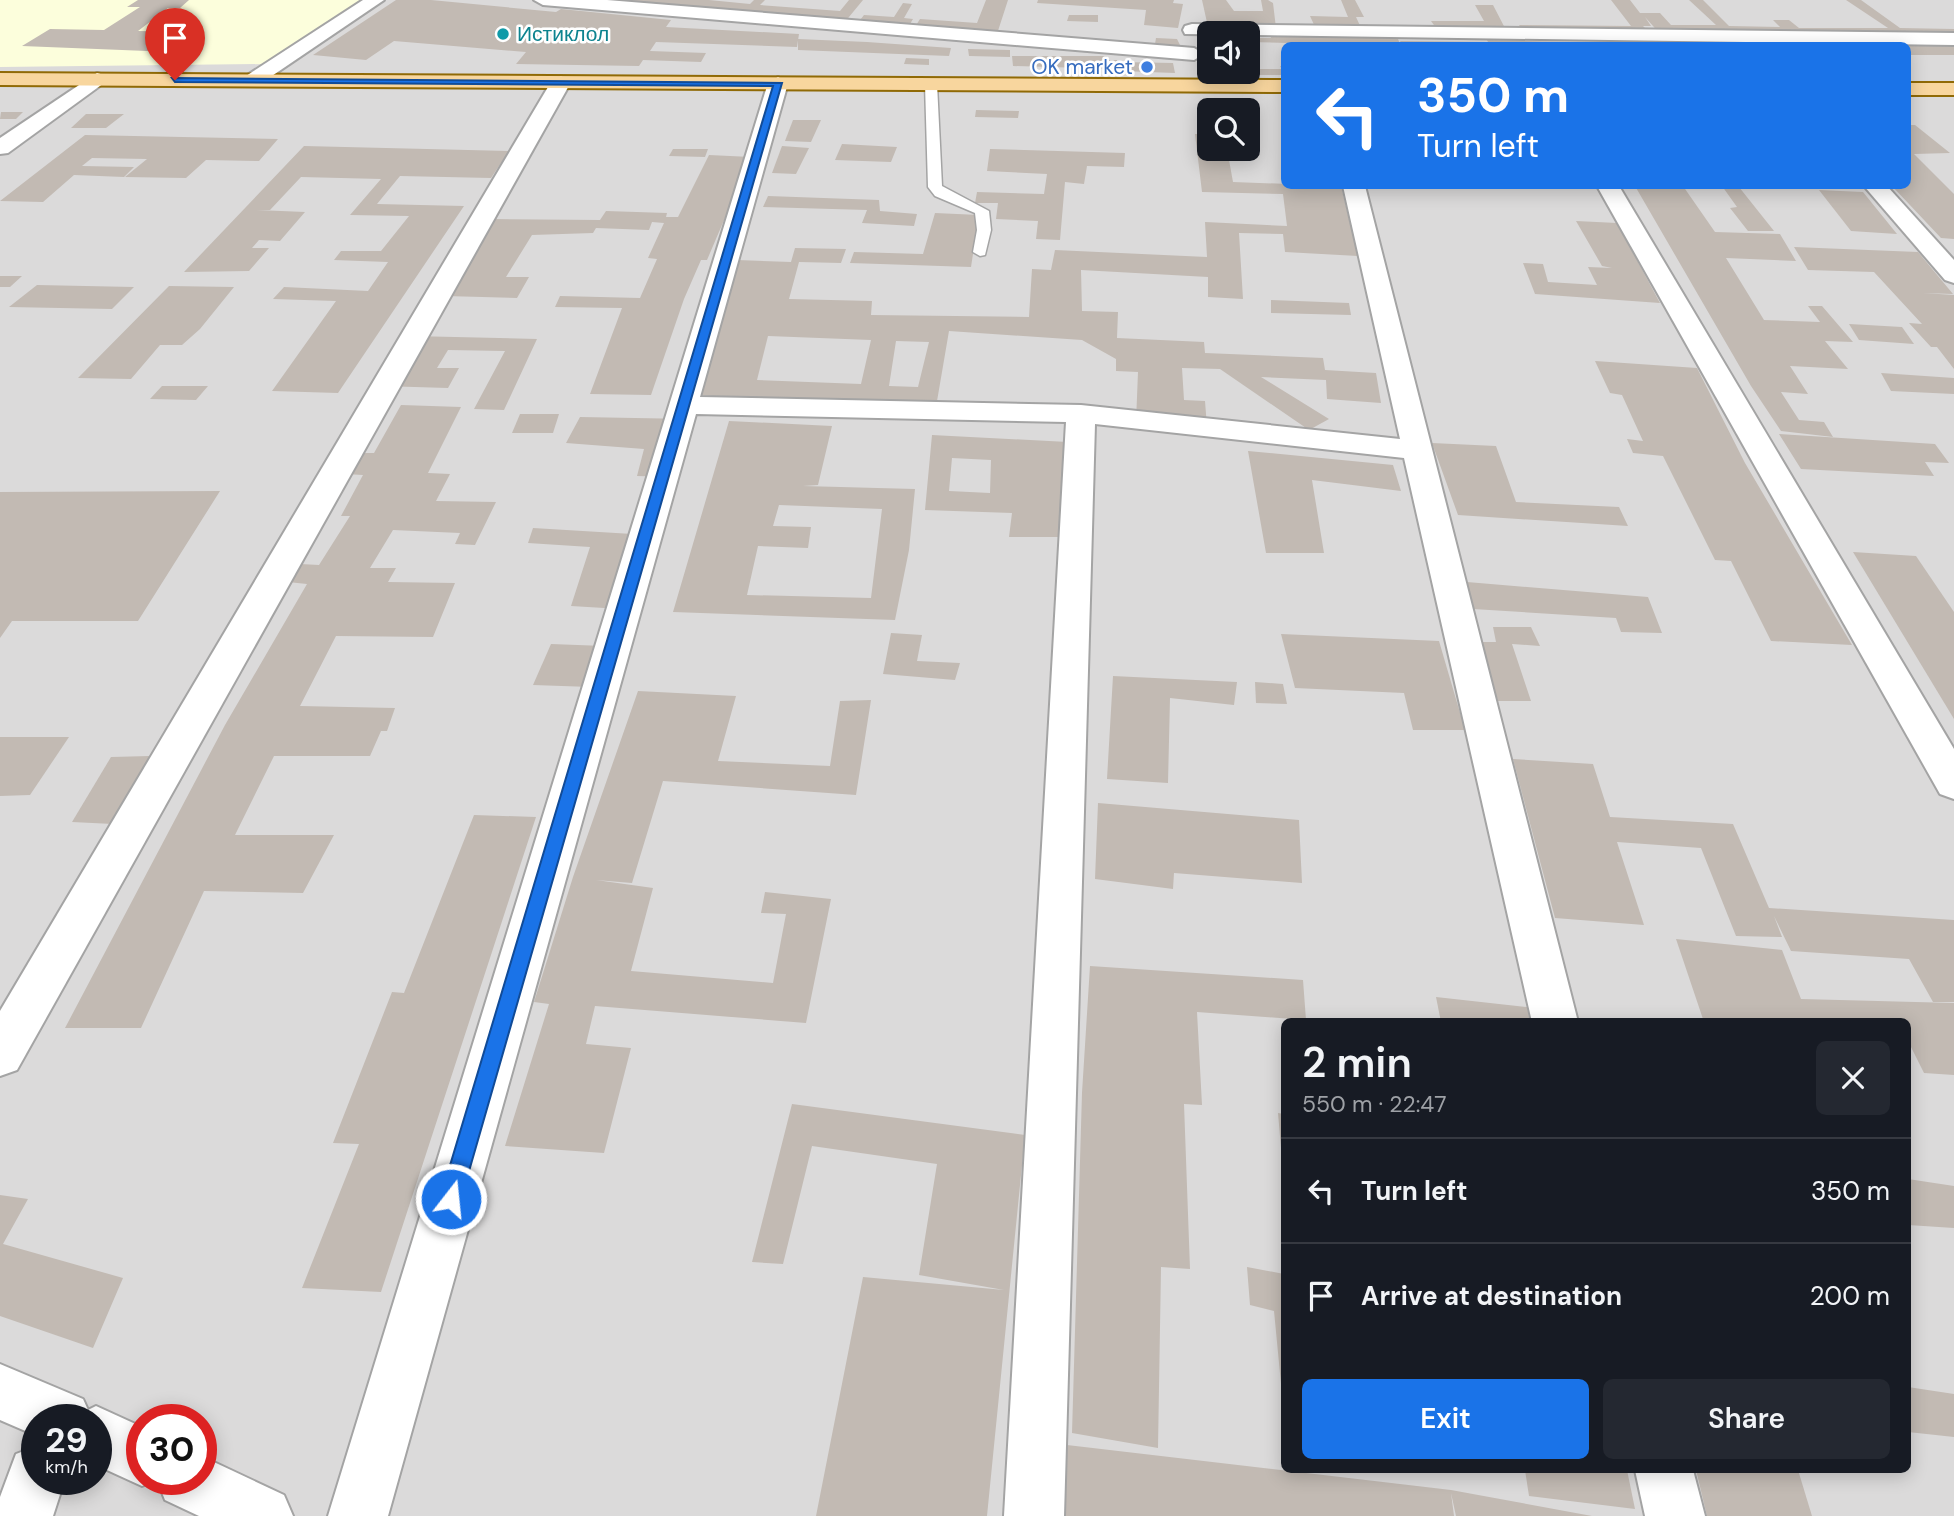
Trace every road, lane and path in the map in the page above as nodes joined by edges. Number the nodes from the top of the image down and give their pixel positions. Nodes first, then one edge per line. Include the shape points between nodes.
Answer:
1 (375, 0) edge
2 (543, 0) edge
3 (1191, 10) dead end
4 (1192, 30) junction
5 (1954, 39) edge
6 (1194, 54) junction
7 (0, 79) edge
8 (97, 79) junction
9 (253, 80) junction
10 (562, 82) junction
11 (778, 83) junction
12 (931, 84) junction
13 (1194, 85) junction
14 (1281, 86) edge
15 (1911, 89) edge
16 (1954, 89) edge
17 (0, 148) edge
18 (1355, 189) edge
19 (1610, 189) edge
20 (1878, 189) edge
21 (980, 252) dead end
22 (1954, 275) edge
23 (683, 405) junction
24 (1080, 414) junction
25 (1418, 450) junction
26 (1954, 783) edge
27 (1554, 1018) edge
28 (0, 1054) edge
29 (0, 1392) edge
30 (27, 1404) edge
31 (1665, 1473) edge
32 (217, 1494) edge
33 (30, 1495) edge
34 (23, 1516) edge
35 (263, 1516) edge
36 (358, 1516) edge
37 (1034, 1516) edge
38 (1675, 1516) edge

1 - 9 street
2 - 6 street
3 - 4 street
4 - 5 street
4 - 6 street
6 - 13 street
7 - 8 main road
8 - 9 main road
8 - 17 street
9 - 10 main road
10 - 11 main road
10 - 28 street
11 - 12 main road
11 - 23 street
12 - 13 main road
12 - 21 lane via 934,187 982,211
13 - 14 main road
15 - 16 main road
18 - 25 street
19 - 26 street
20 - 22 street
23 - 24 street
23 - 36 street
24 - 25 street
24 - 37 street
25 - 27 street
29 - 30 street
31 - 38 street
32 - 35 street
33 - 34 street

